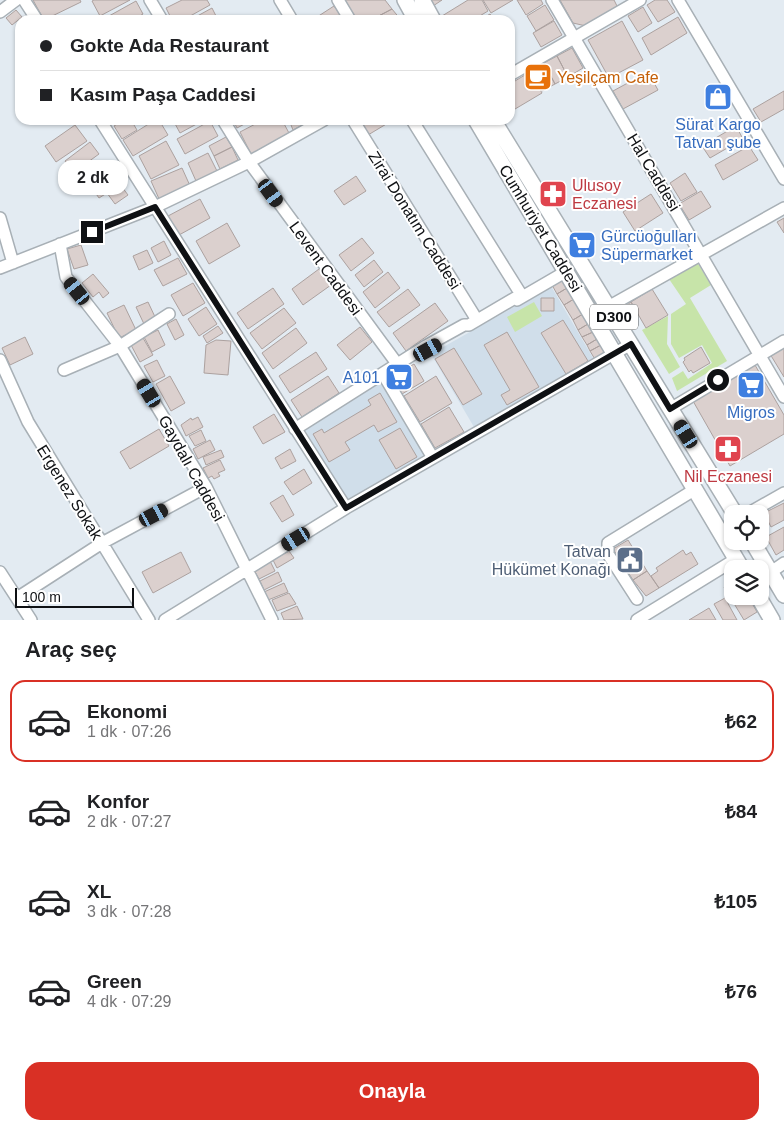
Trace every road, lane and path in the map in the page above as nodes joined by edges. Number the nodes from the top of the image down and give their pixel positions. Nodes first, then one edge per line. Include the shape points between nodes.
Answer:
1 (16, 0) edge
2 (24, 0) edge
3 (150, 0) edge
4 (280, 0) edge
5 (338, 0) edge
6 (405, 0) edge
7 (422, 0) edge
8 (552, 0) edge
9 (640, 0) edge
10 (648, 0) edge
11 (678, 0) edge
12 (624, 10) junction
13 (0, 12) edge
14 (34, 15) edge
15 (159, 15) edge
16 (289, 15) edge
17 (347, 15) edge
18 (413, 15) edge
19 (430, 15) edge
20 (574, 37) junction
21 (560, 45) junction
22 (515, 67) edge
23 (515, 72) edge
24 (103, 125) edge
25 (226, 125) edge
26 (315, 125) edge
27 (355, 125) edge
28 (415, 125) edge
29 (479, 125) edge
30 (496, 125) edge
31 (249, 162) junction
32 (784, 179) edge
33 (155, 207) junction
34 (784, 208) edge
35 (0, 218) edge
36 (60, 244) junction
37 (702, 253) junction
38 (13, 263) junction
39 (0, 268) edge
40 (563, 273) junction
41 (522, 296) junction
42 (608, 307) junction
43 (169, 314) dead end
44 (477, 321) junction
45 (784, 342) edge
46 (631, 344) junction
47 (120, 346) junction
48 (616, 353) junction
49 (760, 355) junction
50 (0, 360) edge
51 (398, 365) junction
52 (64, 370) dead end
53 (383, 374) junction
54 (784, 397) edge
55 (670, 409) junction
56 (295, 429) junction
57 (433, 458) junction
58 (206, 487) junction
59 (694, 490) junction
60 (784, 493) edge
61 (729, 505) edge
62 (763, 505) edge
63 (346, 508) junction
64 (102, 543) junction
65 (759, 558) edge
66 (736, 560) edge
67 (738, 560) edge
68 (784, 564) edge
69 (246, 570) junction
70 (724, 571) edge
71 (0, 572) edge
72 (784, 595) edge
73 (17, 598) junction
74 (637, 599) dead end
75 (763, 605) edge
76 (644, 618) edge
77 (31, 620) edge
78 (149, 620) edge
79 (165, 620) edge
80 (272, 620) edge
81 (772, 620) edge

1 - 13 street
2 - 14 street
3 - 15 street
4 - 16 street
5 - 17 street
6 - 18 highway
7 - 19 highway
8 - 20 street, Hal Caddesi
9 - 12 street
10 - 12 street
11 - 32 street
12 - 20 street
20 - 21 street
20 - 37 street, Hal Caddesi
21 - 22 street
21 - 23 street
24 - 33 street
25 - 31 street, Levent Caddesi
26 - 31 street
27 - 44 street, Zirai Donatım Caddesi
28 - 41 street
29 - 40 highway, Cumhuriyet Caddesi / D300
30 - 42 highway, Cumhuriyet Caddesi / D300
31 - 33 street
31 - 51 street, Levent Caddesi
33 - 36 street
33 - 56 street
34 - 37 street
35 - 38 street
36 - 38 street
36 - 47 street, Gaydalı Caddesi via 66,277
37 - 42 street
37 - 49 street, Hal Caddesi
38 - 39 street
40 - 41 street
40 - 48 highway, Cumhuriyet Caddesi / D300
41 - 44 street
42 - 46 highway, Cumhuriyet Caddesi / D300
43 - 47 street
44 - 51 street via 426,346
45 - 49 street
46 - 48 street
46 - 55 highway, Cumhuriyet Caddesi / D300
47 - 52 street
47 - 58 street, Gaydalı Caddesi
48 - 57 street
48 - 59 highway, Cumhuriyet Caddesi / D300
49 - 54 street, Hal Caddesi
49 - 55 street
50 - 64 street, Ergenez Sokak via 28,422
51 - 53 street
53 - 56 street
53 - 57 street
55 - 61 highway, Cumhuriyet Caddesi / D300
56 - 63 street
57 - 63 street
58 - 64 street
58 - 69 street, Gaydalı Caddesi
59 - 66 highway, Cumhuriyet Caddesi / D300
59 - 74 street via 606,546
60 - 62 street
63 - 69 street
64 - 73 street
64 - 78 street, Ergenez Sokak
65 - 67 highway via 751,547 743,549
65 - 68 street
65 - 72 highway
69 - 79 street
69 - 80 street, Gaydalı Caddesi
70 - 76 street
71 - 73 street
73 - 77 street
75 - 81 highway

